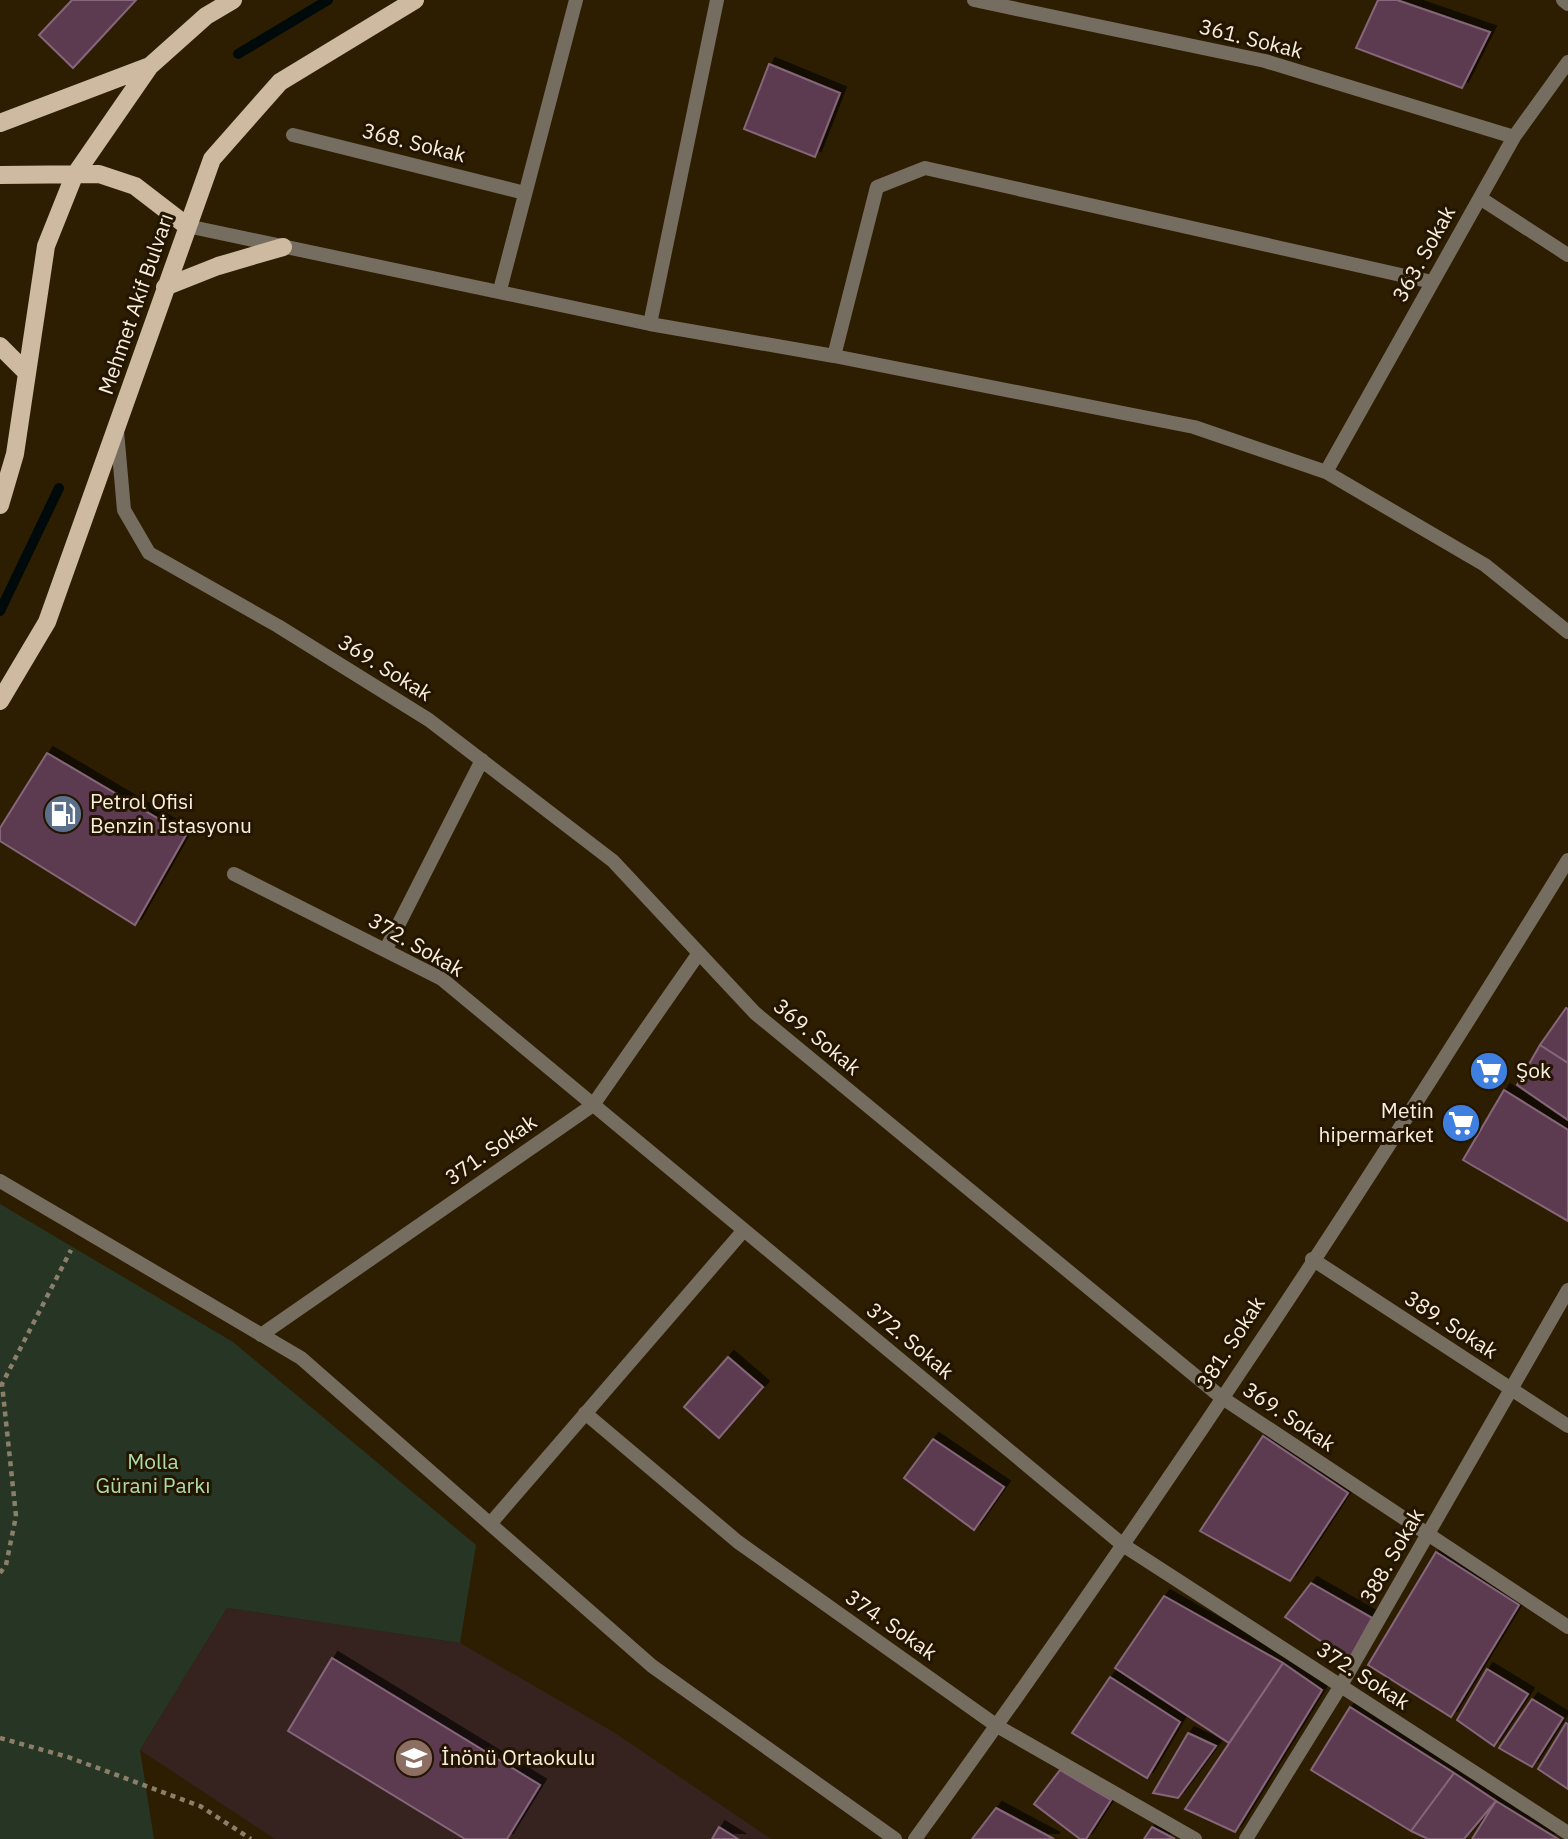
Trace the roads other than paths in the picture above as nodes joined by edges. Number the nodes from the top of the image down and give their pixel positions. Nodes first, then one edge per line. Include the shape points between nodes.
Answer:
1 (233, 0) edge
2 (415, 0) edge
3 (576, 0) edge
4 (717, 0) edge
5 (974, 0) edge
6 (1563, 0) edge
7 (1568, 4) edge
8 (1568, 62) edge
9 (150, 66) junction
10 (0, 123) edge
11 (293, 135) dead end
12 (1514, 136) junction
13 (0, 175) edge
14 (74, 176) junction
15 (525, 193) junction
16 (1480, 198) junction
17 (187, 226) junction
18 (283, 247) junction
19 (1568, 255) edge
20 (1432, 282) junction
21 (164, 287) junction
22 (500, 290) junction
23 (650, 324) junction
24 (0, 346) edge
25 (834, 356) junction
26 (27, 373) junction
27 (117, 431) junction
28 (1326, 472) junction
29 (0, 505) edge
30 (1568, 632) edge
31 (0, 701) edge
32 (481, 760) junction
33 (1568, 860) edge
34 (234, 874) dead end
35 (386, 949) junction
36 (699, 953) junction
37 (593, 1105) junction
38 (0, 1181) edge
39 (744, 1230) junction
40 (1312, 1259) junction
41 (1568, 1290) edge
42 (261, 1335) junction
43 (1512, 1389) junction
44 (1221, 1397) junction
45 (585, 1413) junction
46 (1568, 1426) edge
47 (490, 1524) junction
48 (1428, 1536) junction
49 (1123, 1545) junction
50 (1568, 1627) edge
51 (1340, 1687) junction
52 (997, 1726) junction
53 (1568, 1833) edge
54 (895, 1839) edge
55 (915, 1839) edge
56 (1195, 1839) edge
57 (1245, 1839) edge

1 - 9 main road via 206,16
2 - 17 main road, Mehmet Akif Bulvarı via 280,82 212,159
3 - 15 street
4 - 23 street
5 - 12 street, 361. Sokak via 1265,61
6 - 7 street
8 - 12 street, 363. Sokak
9 - 10 main road
9 - 14 main road
11 - 15 street, 368. Sokak
12 - 16 street, 363. Sokak
13 - 14 main road
14 - 17 main road via 99,174 135,186
14 - 26 main road via 46,246
15 - 22 street
16 - 19 street
16 - 20 street, 363. Sokak
17 - 18 street
17 - 21 main road, Mehmet Akif Bulvarı
18 - 21 main road
18 - 22 street
20 - 25 street via 925,168 877,187
20 - 28 street, 363. Sokak
21 - 27 main road, Mehmet Akif Bulvarı
22 - 23 street
23 - 25 street
24 - 26 main road
25 - 28 street via 1194,427
26 - 29 main road via 15,454
27 - 31 main road, Mehmet Akif Bulvarı via 47,622
27 - 32 street, 369. Sokak via 124,509 149,553 290,633 429,720
28 - 30 street via 1485,565
32 - 35 street
32 - 36 street, 369. Sokak via 613,861
33 - 40 street, 381. Sokak via 1465,1028
34 - 35 street, 372. Sokak
35 - 37 street, 372. Sokak via 442,979
36 - 37 street, 371. Sokak
36 - 44 street, 369. Sokak via 755,1013
37 - 39 street, 372. Sokak
37 - 42 street, 371. Sokak
38 - 42 street
39 - 45 street
39 - 49 street, 372. Sokak
40 - 43 street, 389. Sokak
40 - 44 street, 381. Sokak
41 - 43 street, 388. Sokak
42 - 47 street via 301,1358
43 - 46 street, 389. Sokak
43 - 48 street, 388. Sokak
44 - 48 street, 369. Sokak
44 - 49 street, 381. Sokak
45 - 47 street
45 - 52 street, 374. Sokak via 738,1542
47 - 54 street via 652,1666
48 - 50 street, 369. Sokak
48 - 51 street, 388. Sokak
49 - 51 street, 372. Sokak
49 - 52 street, 381. Sokak
51 - 53 street, 372. Sokak
51 - 57 street, 388. Sokak
52 - 55 street, 381. Sokak
52 - 56 street, 374. Sokak

